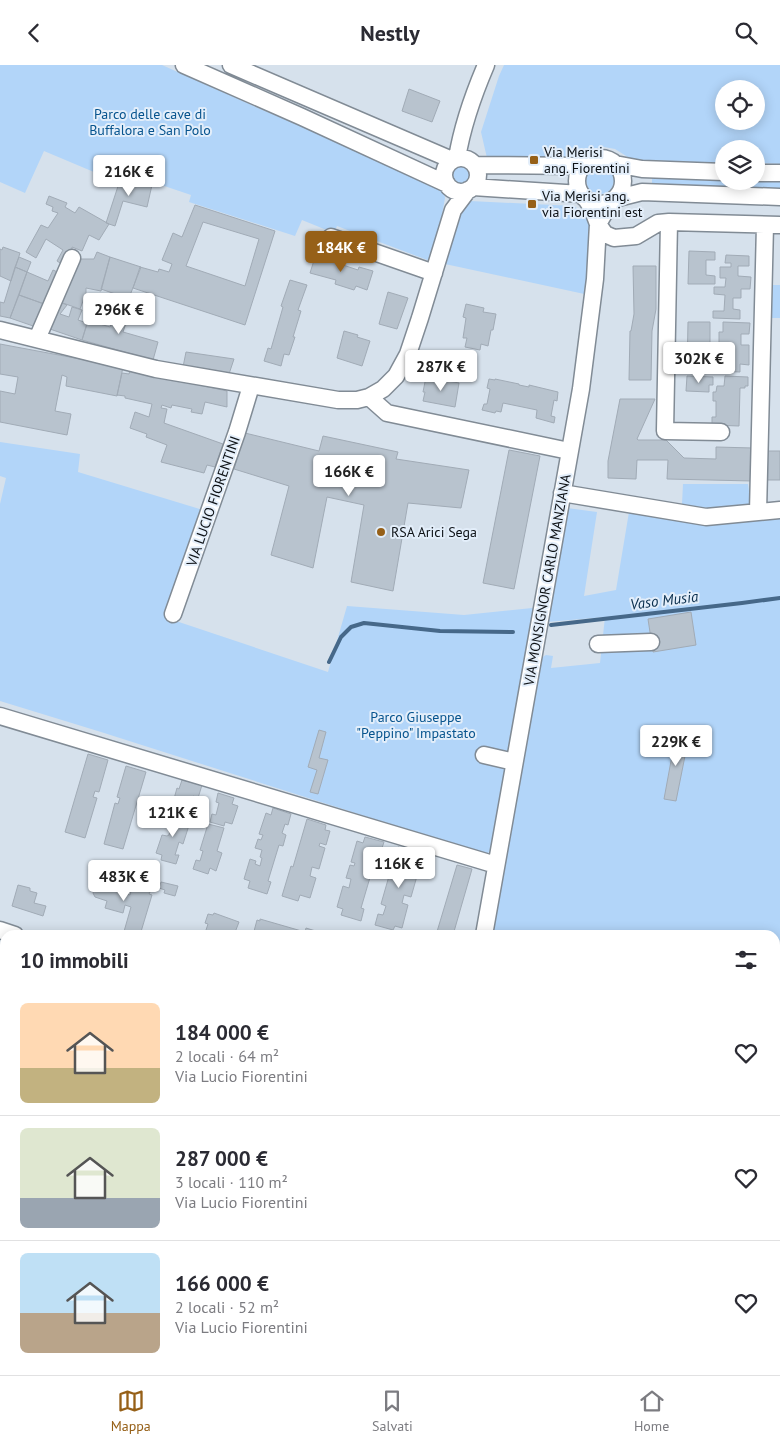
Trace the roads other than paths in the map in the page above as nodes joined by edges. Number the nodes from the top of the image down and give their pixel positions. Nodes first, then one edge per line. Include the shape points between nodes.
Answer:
1 (184, 65) edge
2 (231, 65) edge
3 (486, 65) edge
4 (464, 161) junction
5 (615, 164) junction
6 (582, 166) junction
7 (715, 172) edge
8 (765, 173) edge
9 (780, 173) edge
10 (449, 186) junction
11 (471, 189) junction
12 (583, 197) junction
13 (780, 197) edge
14 (614, 199) junction
15 (454, 210) junction
16 (669, 222) junction
17 (598, 224) junction
18 (773, 225) edge
19 (331, 237) dead end
20 (72, 258) dead end
21 (434, 273) junction
22 (0, 330) edge
23 (36, 339) junction
24 (251, 386) junction
25 (369, 397) junction
26 (721, 432) dead end
27 (570, 451) junction
28 (562, 493) junction
29 (780, 510) edge
30 (758, 512) junction
31 (173, 614) dead end
32 (651, 642) dead end
33 (598, 644) dead end
34 (0, 716) edge
35 (484, 755) dead end
36 (514, 762) junction
37 (496, 865) junction
38 (485, 930) edge

1 - 10 street
2 - 4 street
3 - 4 street via 460,141
4 - 6 street
4 - 10 street via 448,164 444,174
4 - 11 street via 478,171
5 - 6 street via 608,159 594,158
5 - 7 street via 642,169
5 - 14 street via 620,170 622,186
6 - 12 street via 576,180
8 - 9 street
10 - 11 street via 456,191
10 - 15 street
11 - 12 street
11 - 15 street
12 - 14 street via 600,204
12 - 17 street, VIA MONSIGNOR CARLO MANZIANA via 592,208
13 - 14 street via 642,192
14 - 17 street, VIA MONSIGNOR CARLO MANZIANA
15 - 21 street
16 - 17 street via 658,223 629,238 605,234
16 - 18 street
16 - 26 street via 665,431
17 - 27 street, VIA MONSIGNOR CARLO MANZIANA via 595,279
18 - 30 street
19 - 21 street
20 - 23 street
21 - 25 street via 408,354 396,376
22 - 23 street
23 - 24 street via 156,369
24 - 25 street via 338,400
24 - 31 street, VIA LUCIO FIORENTINI
25 - 27 street via 387,413
27 - 28 street, VIA MONSIGNOR CARLO MANZIANA
28 - 30 street via 706,517
28 - 36 street, VIA MONSIGNOR CARLO MANZIANA
29 - 30 street
32 - 33 street
34 - 37 street
35 - 36 street
36 - 37 street, VIA MONSIGNOR CARLO MANZIANA
37 - 38 street, VIA MONSIGNOR CARLO MANZIANA

